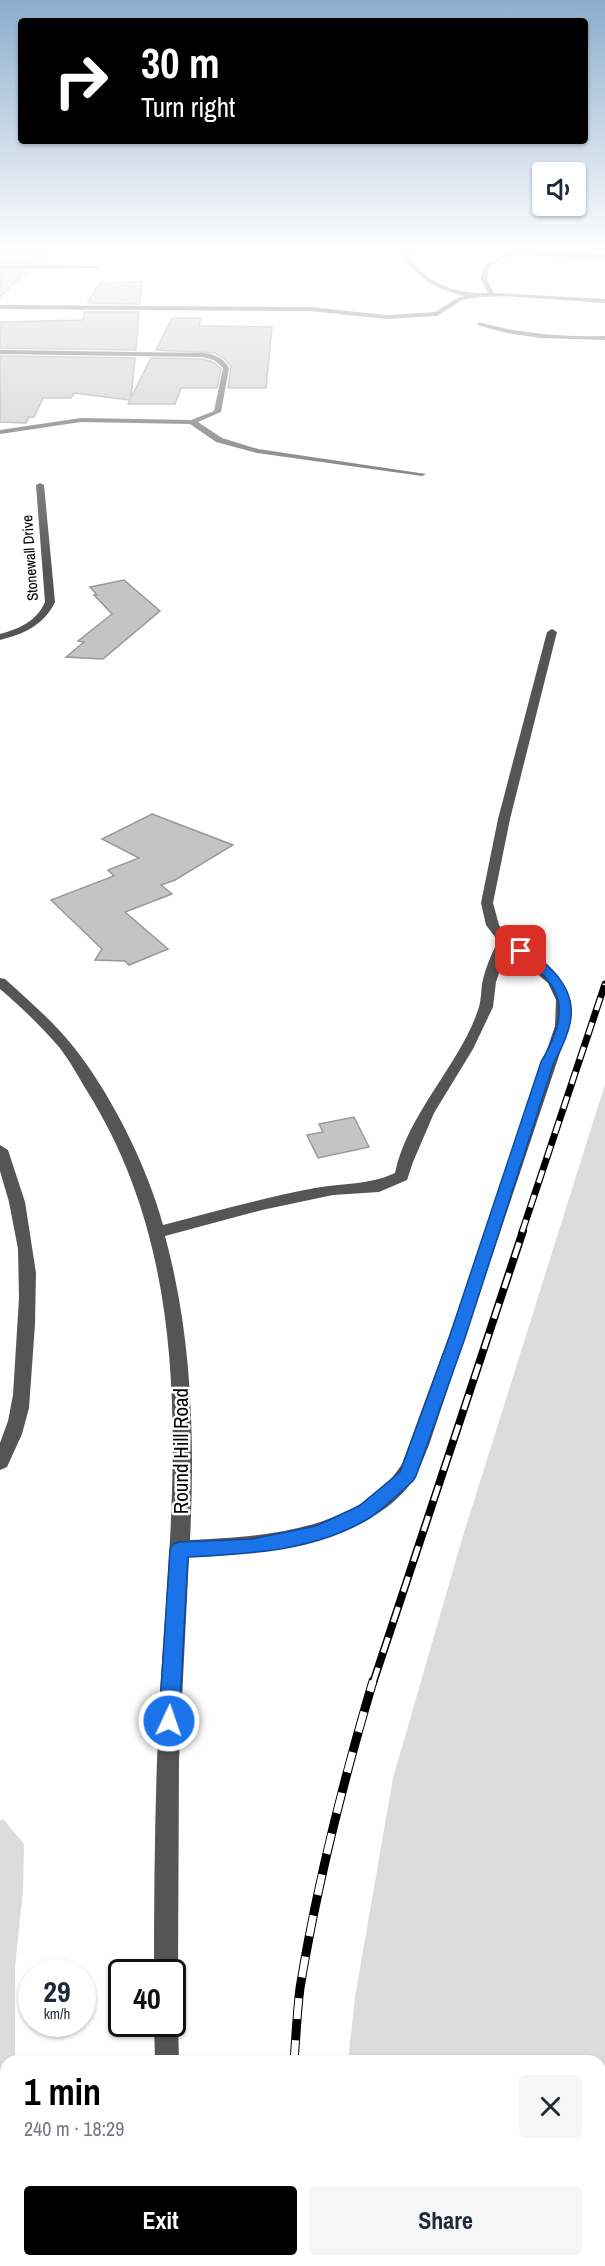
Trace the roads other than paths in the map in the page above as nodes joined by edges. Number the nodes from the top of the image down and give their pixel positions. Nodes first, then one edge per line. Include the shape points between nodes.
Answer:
1 (215, 358) edge
2 (192, 422) junction
3 (0, 432) edge
4 (422, 474) dead end
5 (40, 485) dead end
6 (552, 632) dead end
7 (0, 637) edge
8 (505, 941) junction
9 (0, 982) edge
10 (0, 1150) edge
11 (158, 1232) junction
12 (0, 1462) edge
13 (179, 1549) junction
14 (166, 1959) edge
15 (166, 2037) edge
16 (166, 2055) edge

1 - 2 street via 226,368 217,412
2 - 3 street via 81,420
2 - 4 street via 236,447
5 - 7 street, Stonewall Drive via 50,602 38,621
6 - 8 street via 504,819 487,903 493,927
8 - 11 street via 496,957 486,1007 427,1113 402,1176 378,1187 333,1190 272,1202
8 - 13 street via 556,980 565,998 566,1017 407,1476 365,1511 319,1533 252,1546
9 - 11 street, Round Hill Road via 69,1050 101,1096 128,1146
10 - 12 street via 15,1187 26,1239 29,1296 21,1410
11 - 13 street, Round Hill Road via 181,1356 185,1462
13 - 14 street, Round Hill Road via 166,1775
15 - 16 street

